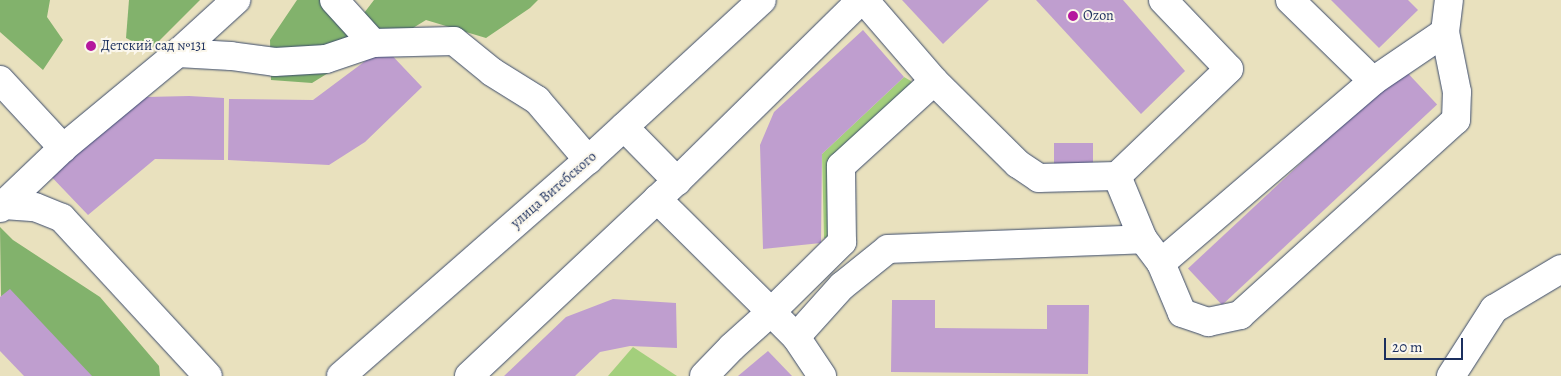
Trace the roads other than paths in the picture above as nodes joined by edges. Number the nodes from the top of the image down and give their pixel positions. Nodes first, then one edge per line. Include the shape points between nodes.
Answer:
1 (236, 0) edge
2 (334, 0) edge
3 (762, 0) edge
4 (862, 0) edge
5 (1162, 0) edge
6 (1290, 0) edge
7 (1449, 0) edge
8 (1446, 32) junction
9 (373, 43) junction
10 (178, 53) junction
11 (0, 80) edge
12 (934, 81) junction
13 (1373, 81) junction
14 (624, 127) junction
15 (63, 148) junction
16 (588, 160) junction
17 (1117, 176) junction
18 (667, 190) junction
19 (2, 207) edge
20 (1143, 239) junction
21 (1161, 263) junction
22 (1561, 269) edge
23 (771, 312) junction
24 (796, 337) junction
25 (208, 376) edge
26 (341, 376) edge
27 (468, 376) edge
28 (704, 376) edge
29 (822, 376) edge
30 (1452, 376) edge

1 - 10 street
2 - 9 street
3 - 14 street, улица Витебского
4 - 12 street
4 - 18 street
5 - 17 street via 1229,69
6 - 13 street
7 - 8 street
8 - 13 street
8 - 21 street via 1457,92 1456,120 1240,315 1208,322 1182,313
9 - 10 street via 326,58 275,62
9 - 16 street via 454,41 492,72 537,100
10 - 15 street
11 - 15 street
12 - 17 street via 1018,164 1039,178
12 - 23 street via 841,166 842,242
13 - 21 street
14 - 16 street, улица Витебского
14 - 18 street
15 - 19 street
16 - 26 street, улица Витебского
17 - 20 street
18 - 23 street
18 - 27 street
19 - 25 street via 35,207 62,218
20 - 21 street
20 - 24 street via 888,249 842,286
22 - 30 street via 1494,309
23 - 24 street
23 - 28 street
24 - 29 street

